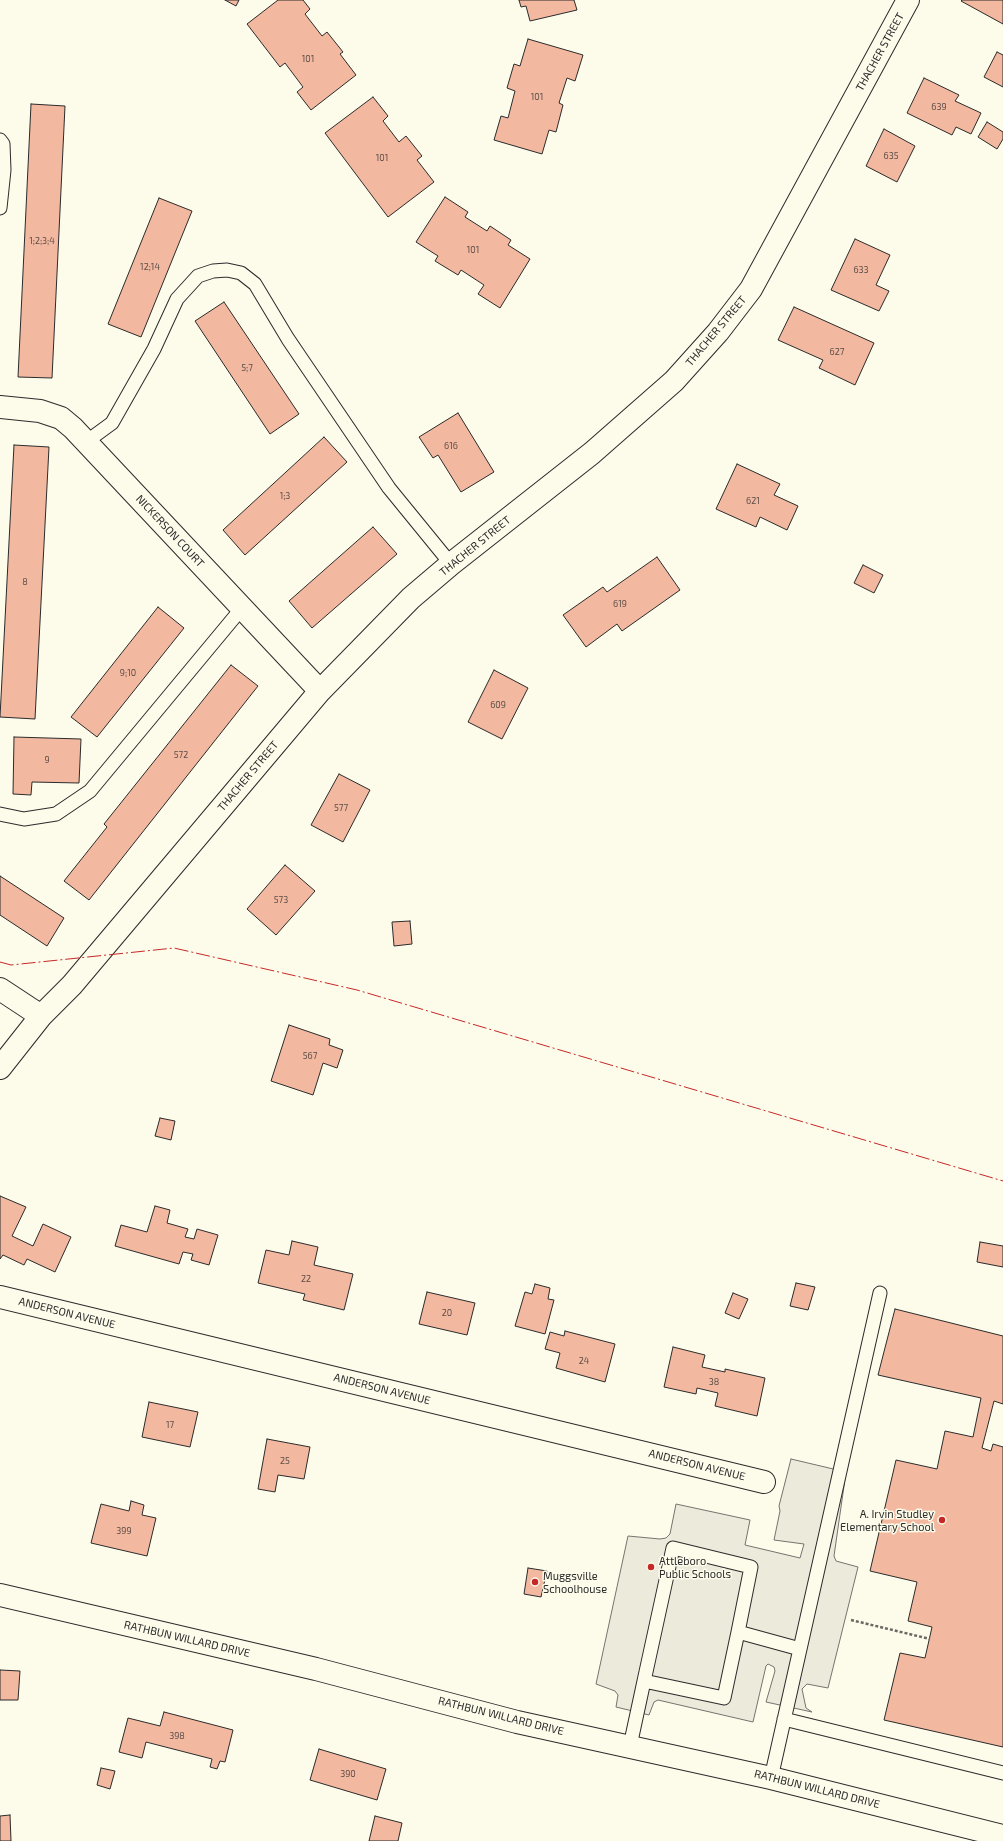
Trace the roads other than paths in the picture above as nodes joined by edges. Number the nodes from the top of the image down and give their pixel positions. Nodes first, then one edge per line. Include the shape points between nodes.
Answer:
1 (908, 0) edge
2 (0, 140) edge
3 (0, 208) edge
4 (0, 407) edge
5 (86, 442) junction
6 (451, 564) junction
7 (242, 608) junction
8 (320, 691) junction
9 (0, 814) edge
10 (0, 989) edge
11 (41, 1016) junction
12 (0, 1068) edge
13 (880, 1292) dead end
14 (0, 1296) edge
15 (764, 1482) dead end
16 (0, 1595) edge
17 (738, 1632) junction
18 (800, 1649) junction
19 (644, 1681) junction
20 (784, 1719) junction
21 (630, 1746) junction
22 (1003, 1772) edge
23 (771, 1778) junction
24 (1003, 1836) edge

1 - 6 street, THACHER STREET via 751,289 718,332 674,381 592,453
2 - 3 lane via 3,144 4,170
4 - 5 street, NICKERSON COURT via 40,411 61,418
5 - 6 lane via 112,423 154,350 177,299 198,276 213,271 241,272 255,284 288,339 389,488
5 - 7 street, NICKERSON COURT
6 - 8 street, THACHER STREET via 411,598
7 - 8 street, NICKERSON COURT
7 - 9 lane via 90,791 56,814 24,818
8 - 11 street, THACHER STREET via 72,985
10 - 11 street
11 - 12 street, THACHER STREET
13 - 18 lane
14 - 15 street, ANDERSON AVENUE
16 - 21 street, RATHBUN WILLARD DRIVE via 316,1669 517,1722
17 - 18 lane
17 - 19 lane via 724,1698
17 - 19 lane via 750,1567 673,1548
18 - 20 lane
19 - 21 lane
20 - 22 lane
20 - 23 lane
21 - 23 street, RATHBUN WILLARD DRIVE
23 - 24 street, RATHBUN WILLARD DRIVE

